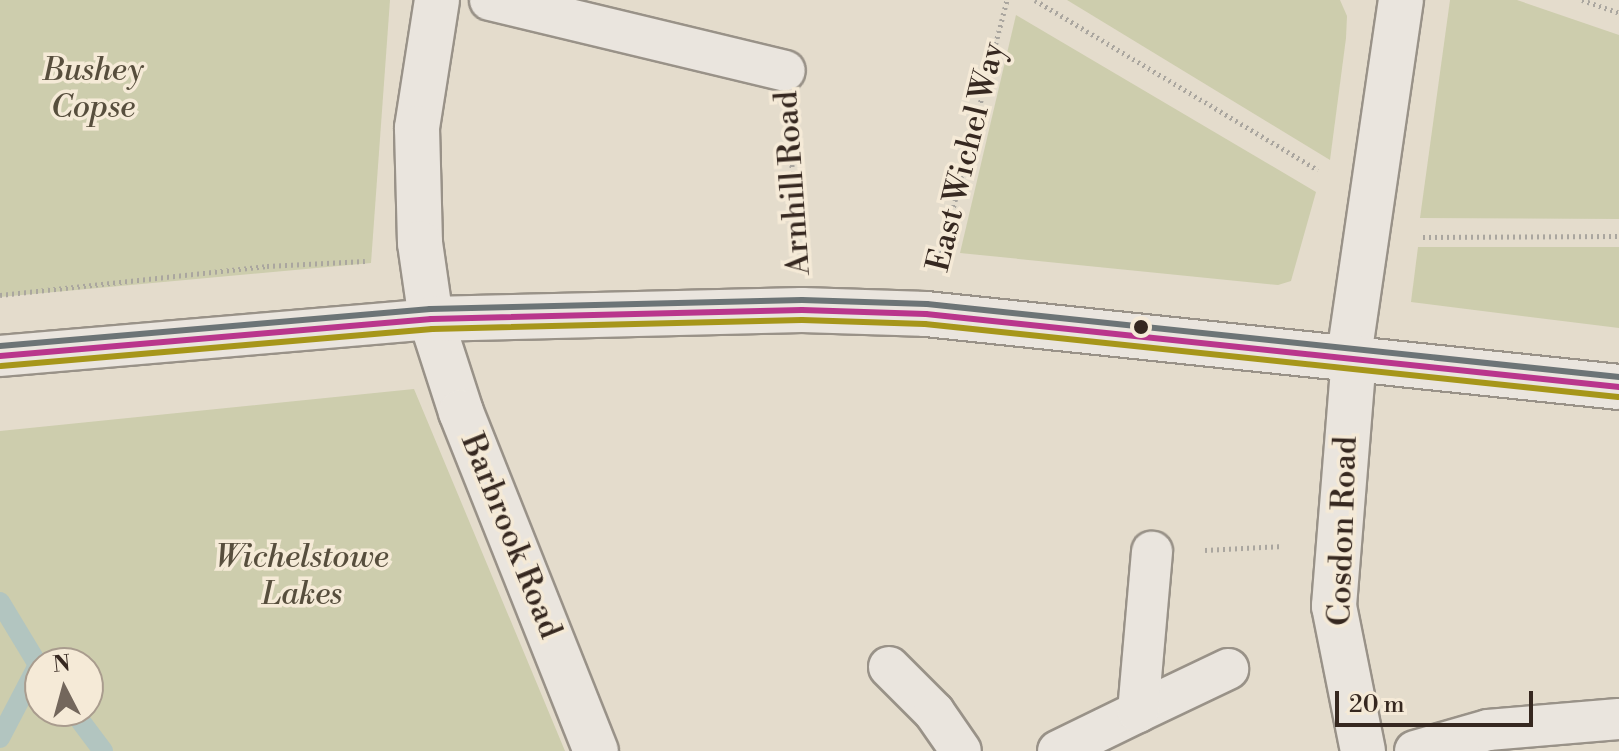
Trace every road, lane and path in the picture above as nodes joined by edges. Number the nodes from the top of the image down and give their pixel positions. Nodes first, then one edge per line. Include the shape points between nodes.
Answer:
1 (437, 0) edge
2 (490, 0) edge
3 (1007, 0) edge
4 (1035, 0) edge
5 (1401, 0) edge
6 (1582, 0) edge
7 (1619, 13) edge
8 (785, 71) joint
9 (1373, 185) junction
10 (1366, 234) junction
11 (1619, 236) edge
12 (374, 260) dead end
13 (0, 295) edge
14 (802, 310) junction
15 (926, 314) junction
16 (431, 319) junction
17 (0, 356) edge
18 (1351, 357) junction
19 (1619, 387) edge
20 (1336, 547) junction
21 (1152, 552) joint
22 (889, 667) dead end
23 (1228, 669) dead end
24 (1138, 712) junction
25 (1619, 719) edge
26 (596, 751) edge
27 (961, 751) edge
28 (1058, 751) edge
29 (1363, 751) edge
30 (1415, 751) edge

1 - 16 street via 417,128 420,243
2 - 8 lane, Arnhill Road
3 - 15 path, East Wichel Way
4 - 9 path via 1322,173
5 - 9 street, Cosdon Road
6 - 7 path
8 - 14 path, Arnhill Road
9 - 10 street, Cosdon Road
10 - 11 path
10 - 18 street, Cosdon Road
12 - 13 path
14 - 15 street, East Wichel Way
14 - 16 street, East Wichel Way
15 - 18 street, East Wichel Way
16 - 17 lane, East Wichel Way
16 - 26 street, Barbrook Road via 461,412
18 - 19 street, East Wichel Way
18 - 20 street, Cosdon Road
20 - 21 path
20 - 29 street, Cosdon Road via 1340,657
21 - 24 lane
22 - 27 lane via 934,712
23 - 24 lane
24 - 28 lane
25 - 30 lane via 1488,730

